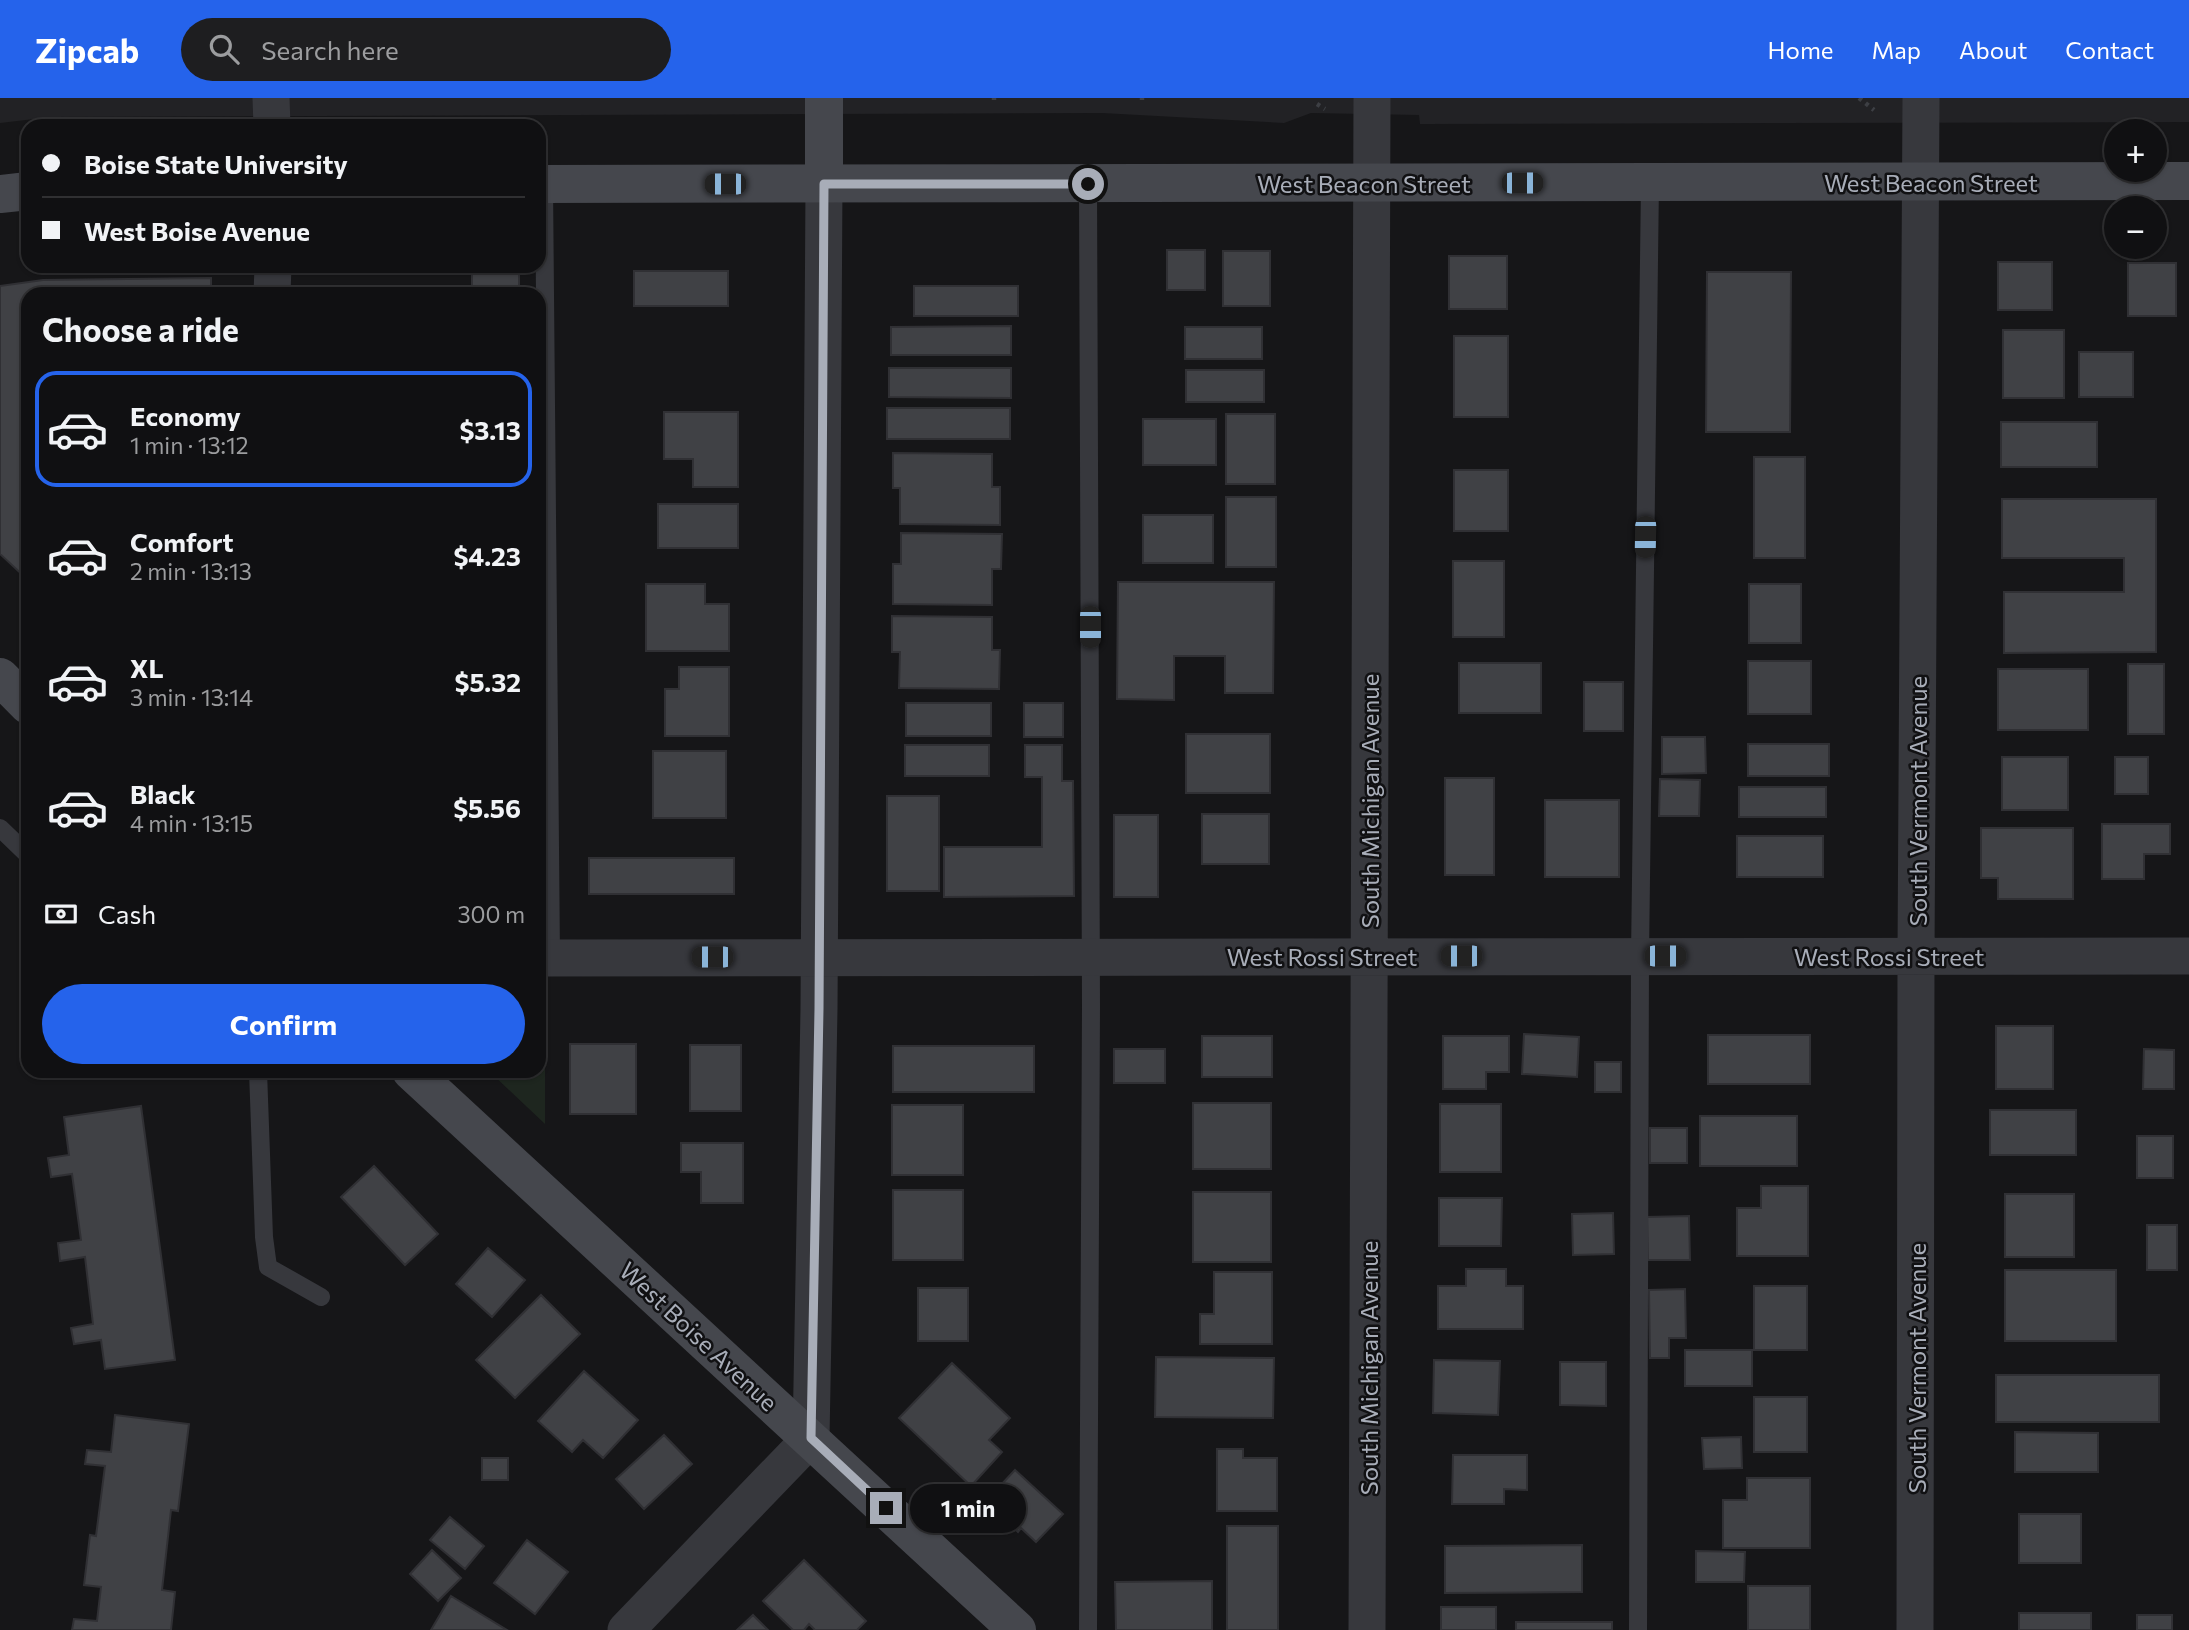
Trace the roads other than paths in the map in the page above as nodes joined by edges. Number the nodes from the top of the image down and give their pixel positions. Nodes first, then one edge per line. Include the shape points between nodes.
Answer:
1 (271, 98) edge
2 (824, 98) edge
3 (1372, 98) edge
4 (1921, 98) edge
5 (272, 119) edge
6 (2189, 181) edge
7 (1921, 182) junction
8 (1372, 183) junction
9 (1650, 183) junction
10 (546, 184) edge
11 (824, 184) junction
12 (1088, 184) junction
13 (21, 192) edge
14 (0, 194) edge
15 (0, 677) edge
16 (21, 698) edge
17 (0, 828) edge
18 (21, 848) edge
19 (1368, 956) junction
20 (1640, 956) junction
21 (1916, 956) junction
22 (2189, 956) edge
23 (819, 957) junction
24 (1091, 957) junction
25 (546, 958) edge
26 (258, 1078) edge
27 (419, 1078) edge
28 (321, 1297) dead end
29 (811, 1438) junction
30 (626, 1630) edge
31 (1017, 1630) edge
32 (1088, 1630) edge
33 (1367, 1630) edge
34 (1638, 1630) edge
35 (1915, 1630) edge

1 - 5 street
2 - 11 street
3 - 8 street, South Michigan Avenue
4 - 7 street, South Vermont Avenue
6 - 7 street, West Beacon Street
7 - 9 street, West Beacon Street
7 - 21 street, South Vermont Avenue
8 - 9 street, West Beacon Street
8 - 12 street, West Beacon Street
8 - 19 street, South Michigan Avenue
9 - 20 lane
10 - 11 street, West Beacon Street
11 - 12 street, West Beacon Street
11 - 23 street
12 - 24 lane
13 - 14 street
15 - 16 street
17 - 18 lane
19 - 20 street, West Rossi Street
19 - 24 street, West Rossi Street
19 - 33 street, South Michigan Avenue
20 - 21 street, West Rossi Street
20 - 34 lane
21 - 22 street, West Rossi Street
21 - 35 street, South Vermont Avenue
23 - 24 street, West Rossi Street
23 - 25 street, West Rossi Street
23 - 29 street
24 - 32 lane
26 - 28 lane via 268,1267
27 - 29 street, West Boise Avenue
29 - 30 street
29 - 31 street, West Boise Avenue

